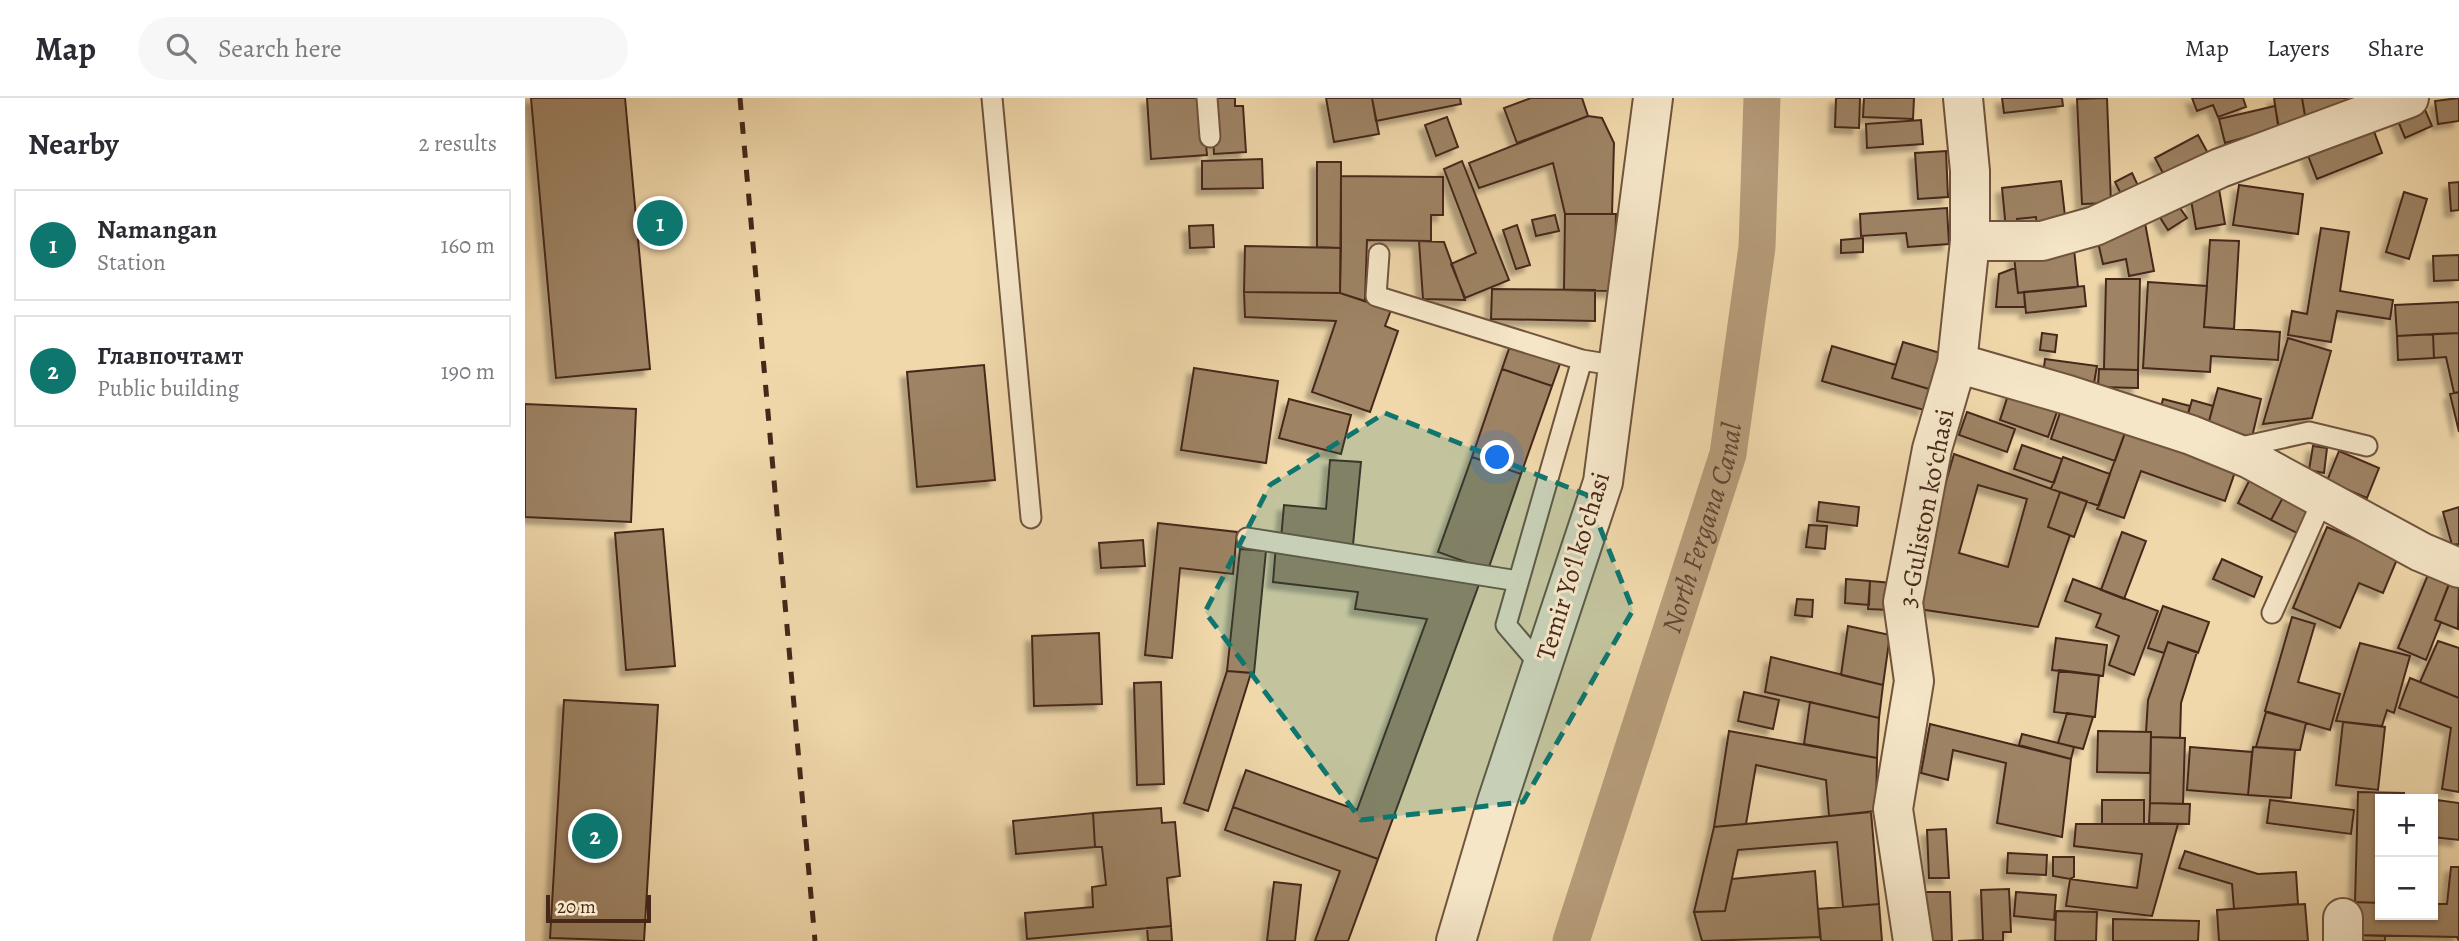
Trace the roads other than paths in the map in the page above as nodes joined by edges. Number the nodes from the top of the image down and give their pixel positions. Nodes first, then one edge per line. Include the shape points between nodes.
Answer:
1 (992, 98) edge
2 (1207, 98) edge
3 (1653, 98) edge
4 (1963, 98) edge
5 (2409, 98) edge
6 (1210, 137) dead end
7 (1970, 241) junction
8 (1378, 254) dead end
9 (1601, 363) junction
10 (1957, 363) junction
11 (2367, 446) dead end
12 (2229, 450) junction
13 (2323, 499) junction
14 (1031, 519) dead end
15 (1247, 538) dead end
16 (2459, 568) edge
17 (1518, 581) junction
18 (2272, 613) dead end
19 (1542, 667) junction
20 (1456, 941) edge
21 (1913, 941) edge

1 - 14 lane
2 - 6 lane
3 - 9 street, Temir Yoʻl koʻchasi
4 - 7 street, 3-Guliston koʻchasi
5 - 7 street via 2220,168 2095,226 2042,241
7 - 10 street, 3-Guliston koʻchasi
8 - 9 lane via 1376,296
9 - 17 lane
9 - 19 street, Temir Yoʻl koʻchasi via 1603,482
10 - 12 street via 2068,394
10 - 21 street, 3-Guliston koʻchasi via 1931,449 1903,603 1914,681 1893,809
11 - 12 lane via 2309,432
12 - 13 street
13 - 16 street
13 - 18 lane
15 - 17 lane
17 - 19 lane via 1506,625
19 - 20 street, Temir Yoʻl koʻchasi

